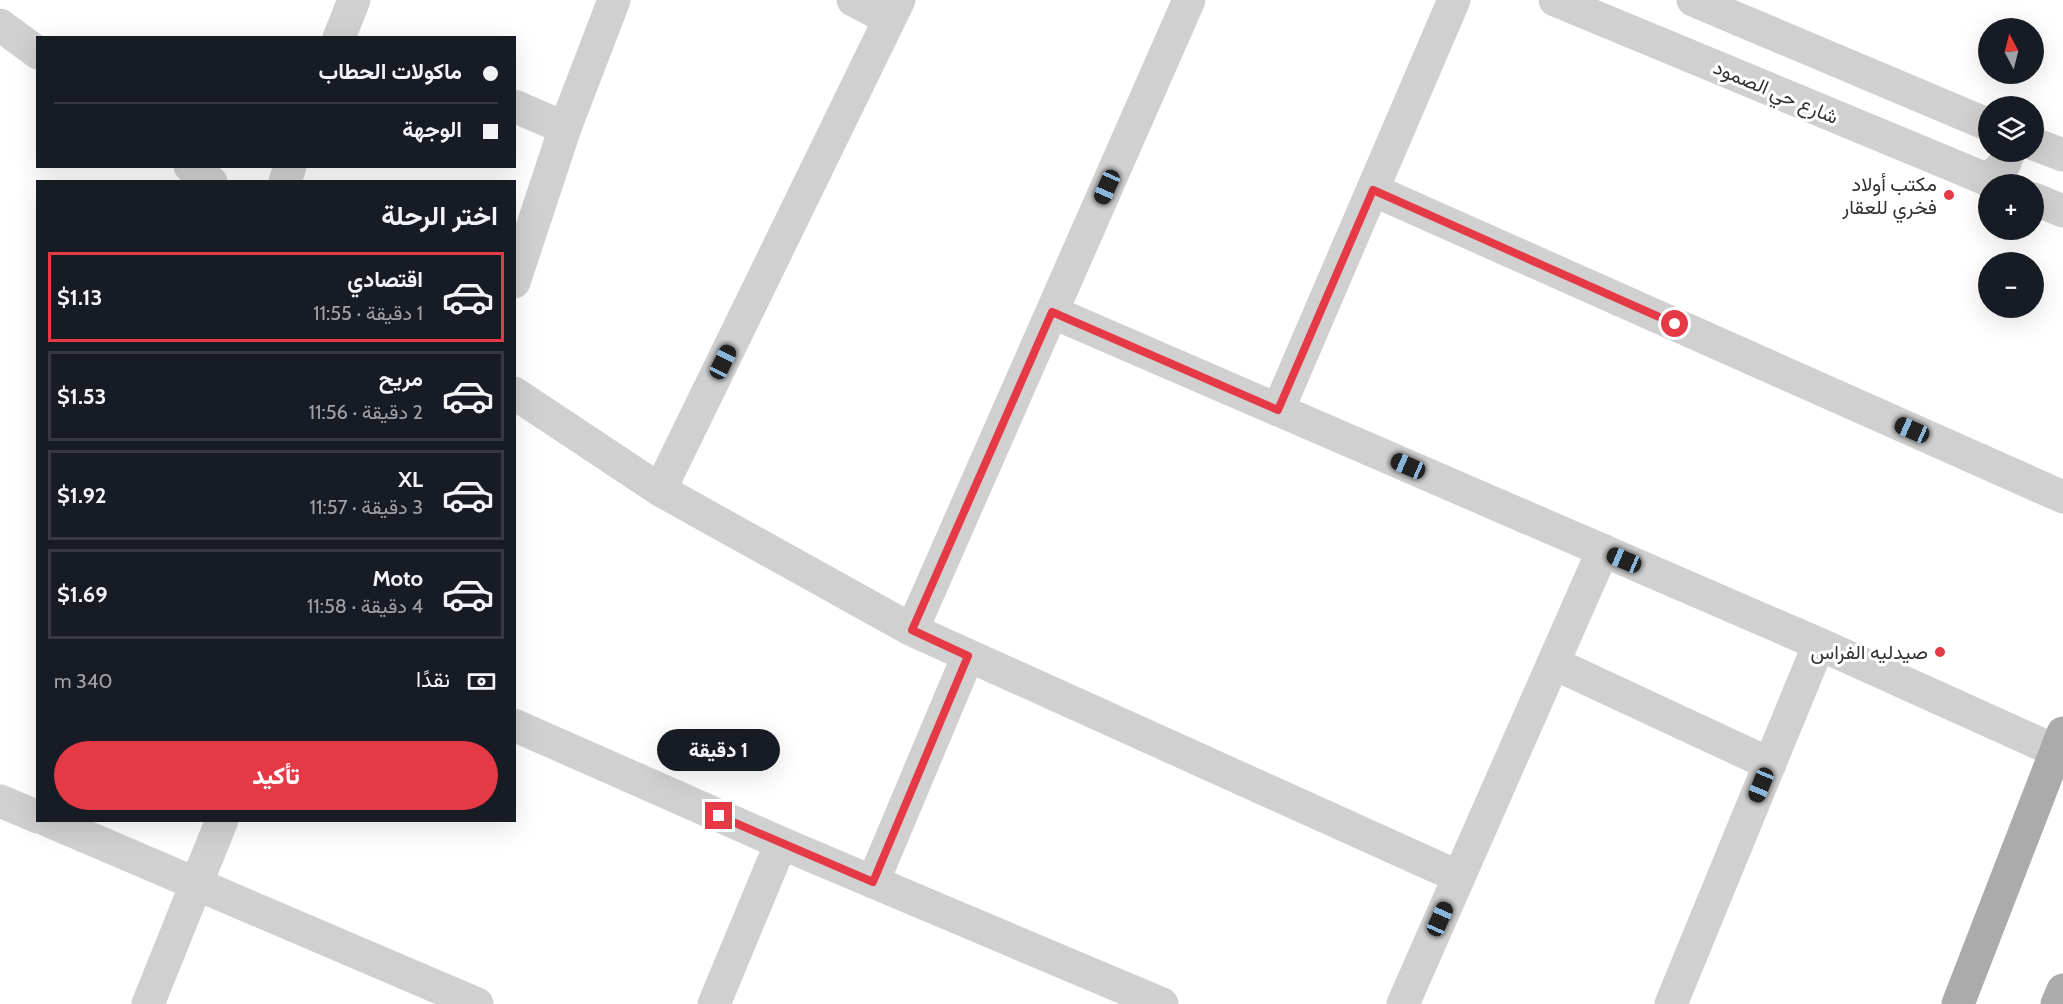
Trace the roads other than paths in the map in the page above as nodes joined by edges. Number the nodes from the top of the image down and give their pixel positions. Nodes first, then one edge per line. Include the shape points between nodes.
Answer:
1 (614, 0) edge
2 (853, 0) edge
3 (1189, 0) edge
4 (1454, 0) edge
5 (1555, 0) edge
6 (1693, 0) edge
7 (894, 10) edge
8 (0, 25) edge
9 (36, 52) edge
10 (516, 106) edge
11 (1978, 120) edge
12 (565, 128) junction
13 (2044, 148) edge
14 (2063, 155) edge
15 (192, 168) edge
16 (1978, 176) edge
17 (208, 180) edge
18 (1373, 190) junction
19 (2044, 203) edge
20 (2063, 211) edge
21 (516, 276) edge
22 (1052, 312) junction
23 (516, 394) edge
24 (1278, 410) junction
25 (660, 490) junction
26 (2063, 497) edge
27 (1603, 550) junction
28 (912, 630) junction
29 (1819, 644) junction
30 (968, 656) junction
31 (1553, 663) junction
32 (516, 726) edge
33 (2060, 742) edge
34 (1770, 764) junction
35 (0, 801) edge
36 (36, 816) edge
37 (52, 822) edge
38 (221, 822) edge
39 (781, 843) junction
40 (1459, 877) junction
41 (873, 882) junction
42 (198, 885) junction
43 (2063, 990) edge
44 (148, 1004) edge
45 (477, 1004) edge
46 (714, 1004) edge
47 (1162, 1004) edge
48 (1402, 1004) edge
49 (1671, 1004) edge
50 (1958, 1004) edge
51 (2057, 1004) edge

1 - 12 street
2 - 7 street
3 - 22 street
4 - 18 street
5 - 16 street, شارع حي الصمود
6 - 11 street
7 - 25 street
8 - 9 street
10 - 12 street
12 - 21 street
13 - 14 street
15 - 17 street
18 - 24 street
18 - 26 street
19 - 20 street
22 - 24 street
22 - 28 street
23 - 25 street
24 - 27 street
25 - 28 street
27 - 29 street
27 - 31 street
28 - 30 street
29 - 33 street
29 - 34 street
30 - 40 street
30 - 41 street
31 - 34 street
31 - 40 street
32 - 39 street
33 - 50 main road
34 - 49 street
35 - 36 street
37 - 42 street
38 - 42 street
39 - 41 street
39 - 46 street
40 - 48 street
41 - 47 street
42 - 44 street
42 - 45 street
43 - 51 main road

